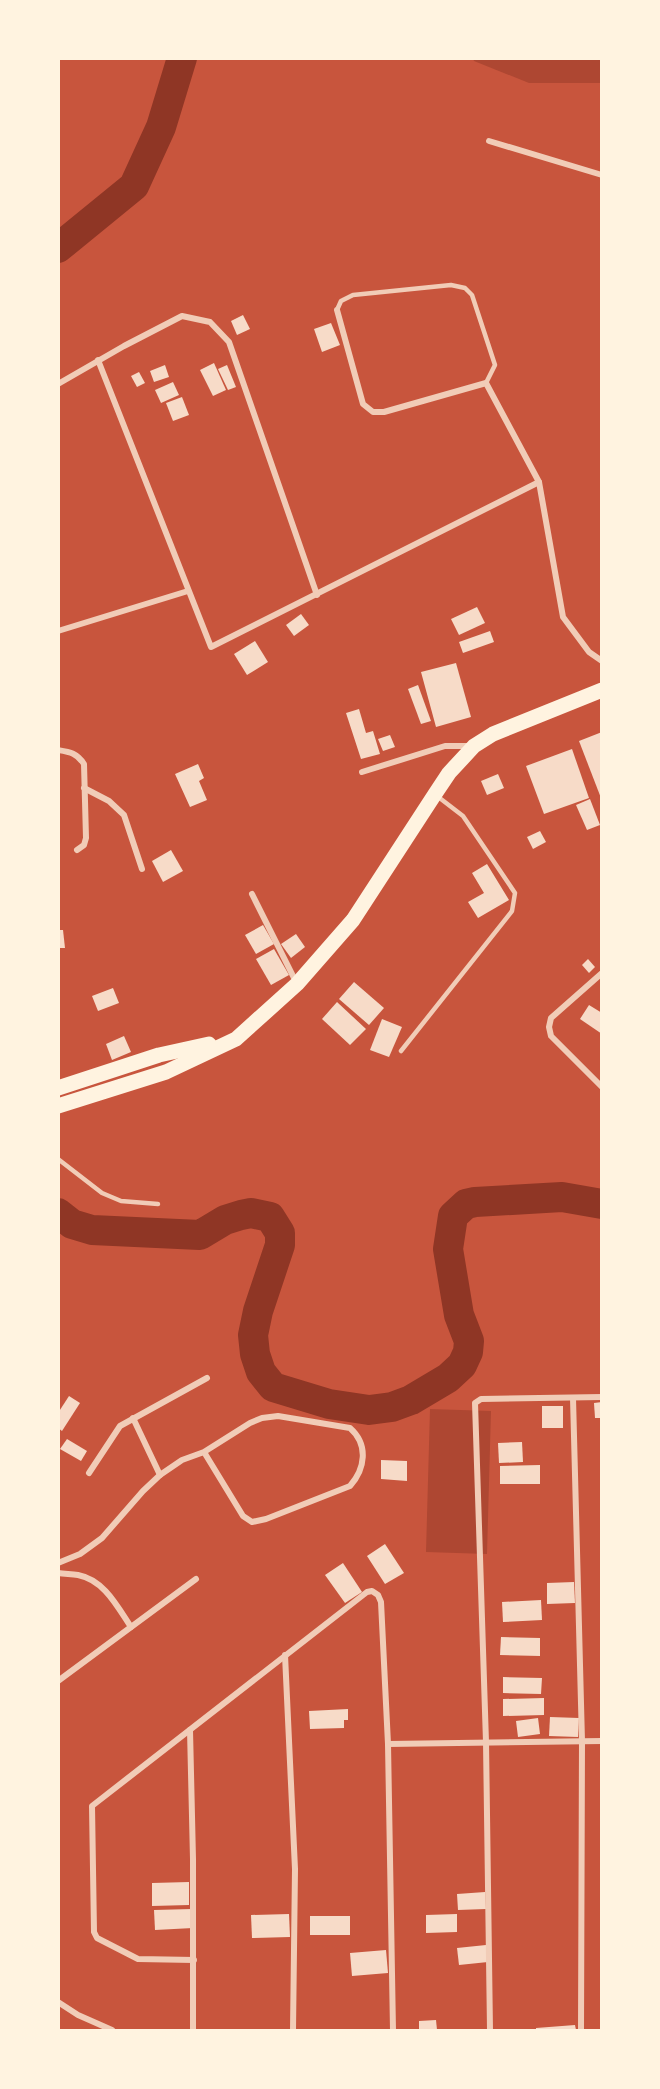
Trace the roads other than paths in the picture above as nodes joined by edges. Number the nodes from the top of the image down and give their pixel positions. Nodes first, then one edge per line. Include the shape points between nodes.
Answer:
1 (489, 141) dead end
2 (602, 175) edge
3 (337, 310) joint
4 (98, 360) junction
5 (486, 383) junction
6 (58, 384) edge
7 (539, 482) junction
8 (189, 591) junction
9 (317, 595) junction
10 (58, 631) edge
11 (602, 661) edge
12 (602, 690) edge
13 (474, 746) junction
14 (58, 750) edge
15 (362, 772) dead end
16 (84, 788) junction
17 (435, 794) junction
18 (77, 850) dead end
19 (142, 868) dead end
20 (252, 894) dead end
21 (602, 973) edge
22 (297, 984) junction
23 (236, 1039) junction
24 (401, 1051) dead end
25 (602, 1087) edge
26 (58, 1088) edge
27 (58, 1106) edge
28 (58, 1159) edge
29 (158, 1204) dead end
30 (207, 1378) dead end
31 (602, 1397) edge
32 (573, 1398) junction
33 (134, 1418) junction
34 (204, 1452) junction
35 (89, 1473) dead end
36 (160, 1475) junction
37 (58, 1563) edge
38 (58, 1573) edge
39 (196, 1579) dead end
40 (131, 1627) junction
41 (285, 1655) junction
42 (58, 1681) edge
43 (189, 1730) junction
44 (582, 1741) junction
45 (602, 1741) edge
46 (486, 1742) junction
47 (388, 1744) junction
48 (194, 1960) junction
49 (58, 2002) edge
50 (112, 2031) edge
51 (193, 2031) edge
52 (293, 2031) edge
53 (393, 2031) edge
54 (490, 2031) edge
55 (581, 2031) edge

1 - 2 street
3 - 5 street via 363,404 372,412
3 - 5 lane via 341,301 353,295 451,285 465,288 472,295 495,365
4 - 6 street
4 - 8 street
4 - 9 street via 183,315 210,322 229,342
5 - 7 street
7 - 9 street
7 - 11 street via 563,616 589,652
8 - 9 street via 211,647
8 - 10 street
12 - 13 main road via 493,734
13 - 15 street via 445,746
13 - 17 main road
14 - 16 street via 72,752 84,764
16 - 18 street via 86,838
16 - 19 street via 109,801 124,815
17 - 22 main road via 353,920
17 - 24 lane via 463,816 515,893 515,903
20 - 22 street
21 - 25 street via 552,1018 549,1027 551,1035
22 - 23 main road
23 - 26 main road via 159,1055
23 - 27 main road via 166,1072
28 - 29 lane via 102,1193 121,1201
30 - 33 street
31 - 32 street
32 - 44 street
32 - 46 street via 481,1399 475,1403
33 - 35 street via 120,1426
33 - 36 street
34 - 34 street via 250,1423 278,1416 350,1428 363,1446 359,1476 350,1486 252,1522 243,1516
34 - 36 street via 182,1460
36 - 37 street via 102,1538 80,1554
38 - 40 street via 95,1581
39 - 40 street
40 - 42 street
41 - 43 street
41 - 47 street via 367,1592 378,1595
41 - 52 street via 295,1869
43 - 48 street
43 - 48 street via 97,1801 90,1814 97,1938 138,1959
44 - 45 street
44 - 46 street
44 - 55 street
46 - 47 street
46 - 54 street
47 - 53 street
48 - 51 street
49 - 50 street

